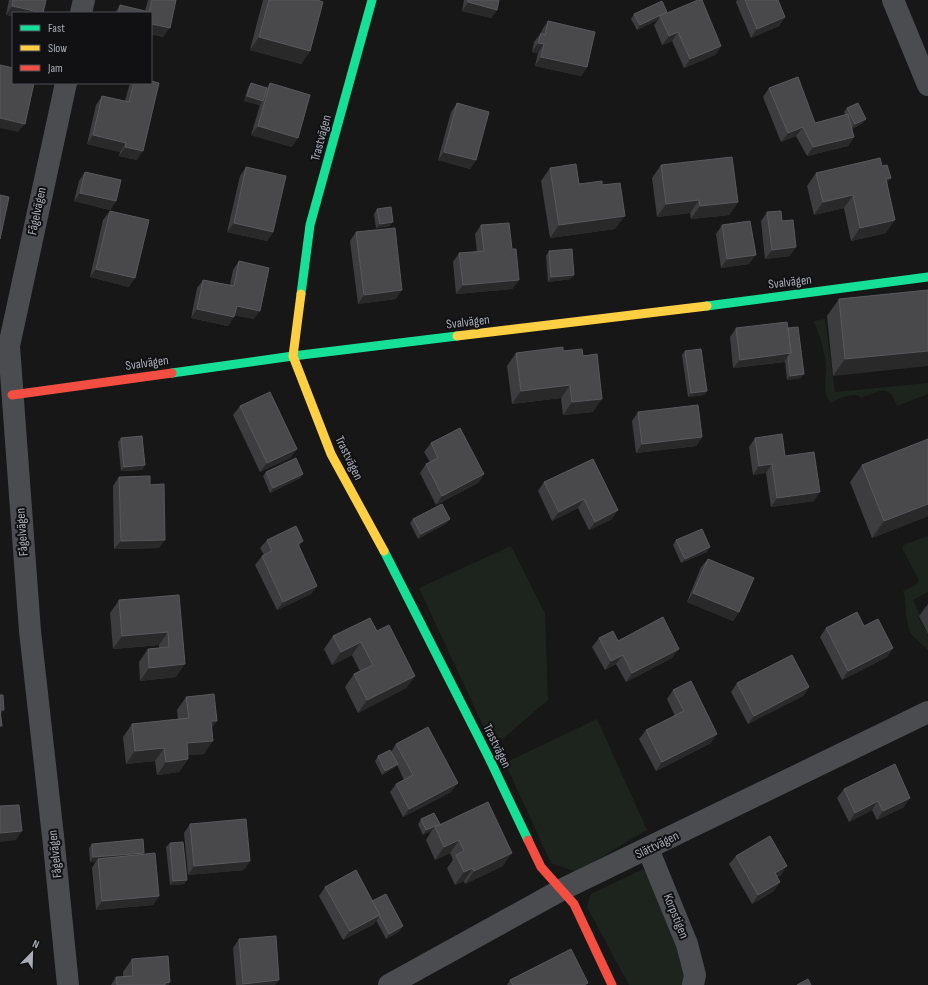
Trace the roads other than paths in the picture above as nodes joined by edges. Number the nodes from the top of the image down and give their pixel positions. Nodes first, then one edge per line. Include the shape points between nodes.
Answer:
1 (84, 0) edge
2 (372, 0) edge
3 (893, 0) edge
4 (81, 12) edge
5 (66, 84) edge
6 (928, 85) edge
7 (928, 277) edge
8 (293, 356) junction
9 (12, 395) junction
10 (928, 712) edge
11 (648, 849) junction
12 (561, 890) junction
13 (68, 985) edge
14 (389, 985) edge
15 (612, 985) edge
16 (693, 985) edge

1 - 4 street
2 - 8 street, Trastvägen via 310,225
3 - 6 street
5 - 9 street, Fågelvägen via 9,346
7 - 8 street, Svalvägen
8 - 9 street, Svalvägen
8 - 12 street, Trastvägen via 331,454 399,579 541,866
9 - 13 street, Fågelvägen via 30,631
10 - 11 street, Slättvägen
11 - 12 street, Slättvägen
11 - 16 street, Korpstigen via 687,944 696,975
12 - 14 street, Slättvägen
12 - 15 street via 574,904

